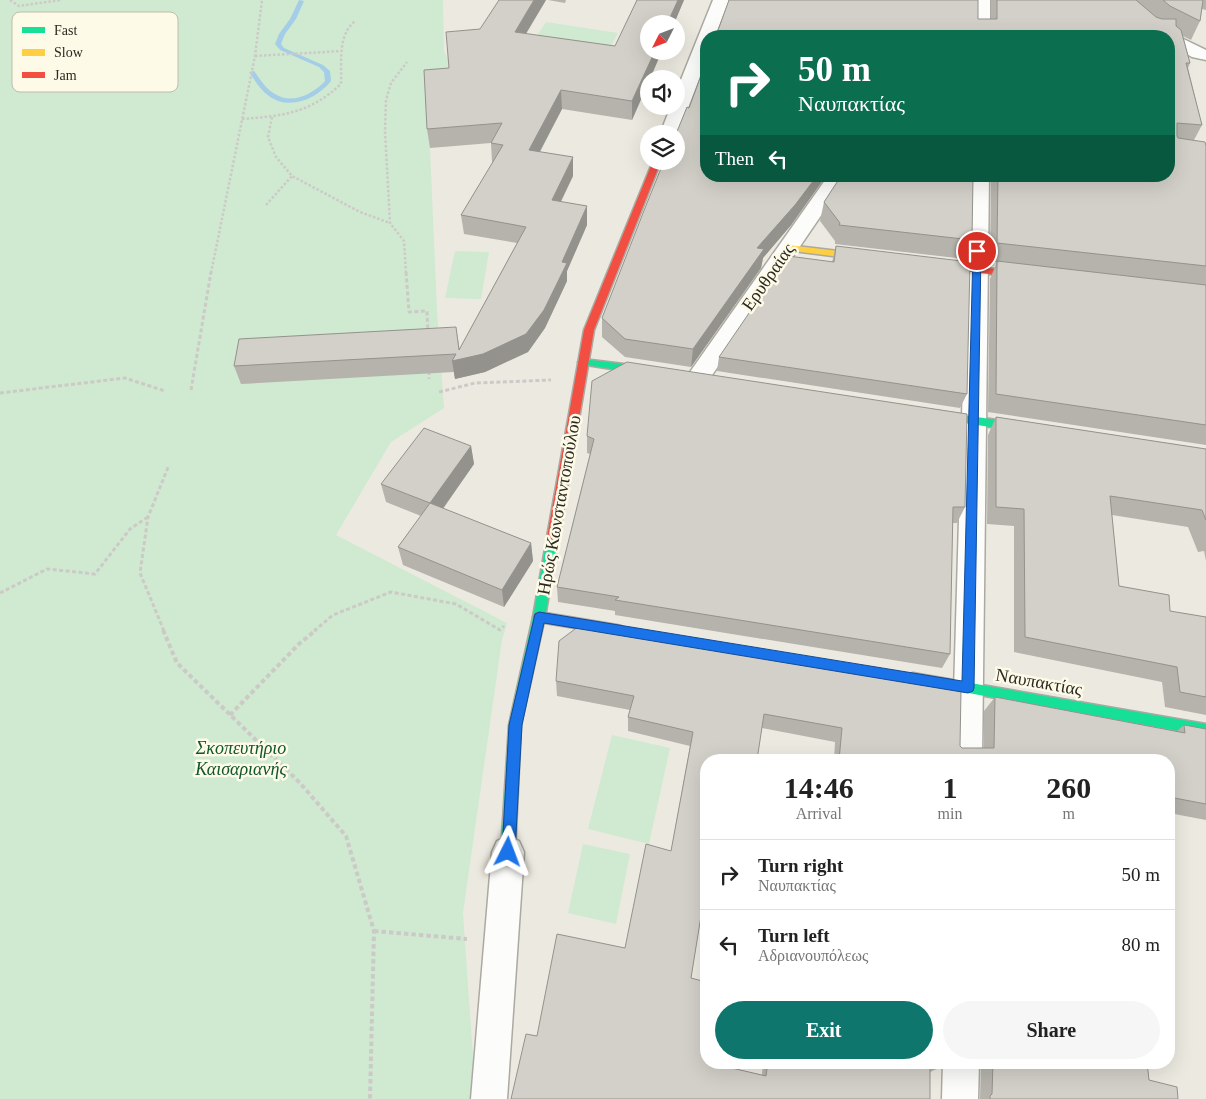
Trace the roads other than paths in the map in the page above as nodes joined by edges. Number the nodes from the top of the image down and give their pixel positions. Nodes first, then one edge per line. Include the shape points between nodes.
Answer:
1 (721, 0) edge
2 (982, 0) edge
3 (710, 30) edge
4 (982, 30) edge
5 (1175, 41) edge
6 (1206, 55) edge
7 (700, 71) edge
8 (673, 125) edge
9 (653, 170) edge
10 (834, 182) edge
11 (978, 182) edge
12 (788, 248) junction
13 (887, 260) edge
14 (917, 263) edge
15 (977, 270) junction
16 (1044, 278) edge
17 (583, 362) junction
18 (670, 374) edge
19 (698, 378) edge
20 (915, 411) edge
21 (974, 420) junction
22 (1041, 431) edge
23 (539, 617) junction
24 (628, 632) edge
25 (904, 677) edge
26 (968, 688) junction
27 (1206, 730) edge
28 (967, 754) edge
29 (508, 852) joint
30 (960, 1069) edge
31 (489, 1099) edge
32 (960, 1099) edge

1 - 3 street
2 - 4 street
5 - 6 street
7 - 8 street
9 - 17 street, Ηρώς Κωνσταντοπούλου via 589,330
10 - 12 street, Ερυθραίας
11 - 15 street
12 - 13 street
12 - 19 street, Ερυθραίας
14 - 15 street
15 - 16 street
15 - 21 street
17 - 18 street
17 - 23 street, Ηρώς Κωνσταντοπούλου
20 - 21 street
21 - 22 street
21 - 26 street
23 - 24 street
23 - 29 street, Ηρώς Κωνσταντοπούλου via 515,725
25 - 26 street, Ναυπακτίας
26 - 27 street, Ναυπακτίας
26 - 28 street
29 - 31 street, Ηρώς Κωνσταντοπούλου via 488,936
30 - 32 street

